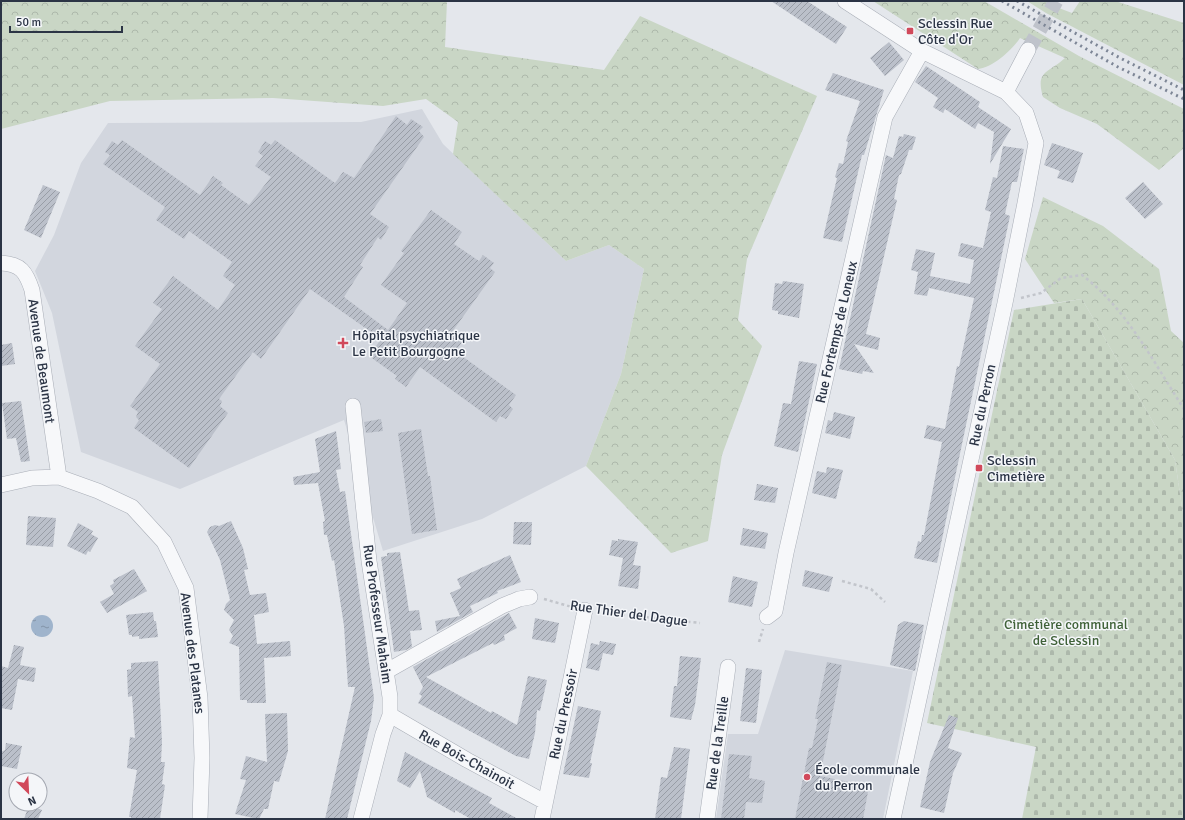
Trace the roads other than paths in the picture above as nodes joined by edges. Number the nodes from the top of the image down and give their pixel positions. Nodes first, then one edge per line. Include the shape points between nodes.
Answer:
1 (845, 1) edge
2 (1028, 50) tunnel mouth
3 (922, 51) junction
4 (1006, 92) junction
5 (1, 262) edge
6 (353, 406) dead end
7 (59, 477) junction
8 (8, 483) edge
9 (536, 598) road end
10 (585, 610) road end
11 (767, 617) dead end
12 (728, 667) dead end
13 (387, 670) junction
14 (390, 715) junction
15 (545, 802) junction
16 (200, 819) edge
17 (361, 819) edge
18 (542, 819) edge
19 (706, 819) edge
20 (893, 819) edge

1 - 3 street
2 - 4 street
3 - 4 street
3 - 11 street, Rue Fortemps de Loneux via 885,117 775,611
4 - 20 street, Rue du Perron via 1026,113 1036,143 1005,303
5 - 7 street, Avenue de Beaumont via 14,265 26,274 32,290
6 - 13 street, Rue Professeur Mahaim via 369,561
7 - 8 street, Avenue des Platanes
7 - 16 street, Avenue des Platanes via 132,507 164,542 186,588 200,698
9 - 13 street via 519,599 502,606
10 - 15 street, Rue du Pressoir
12 - 19 street, Rue de la Treille
13 - 14 street, Rue Professeur Mahaim
14 - 15 street, Rue Bois-Chainoit
14 - 17 street, Rue Professeur Mahaim
15 - 18 street, Rue du Pressoir

